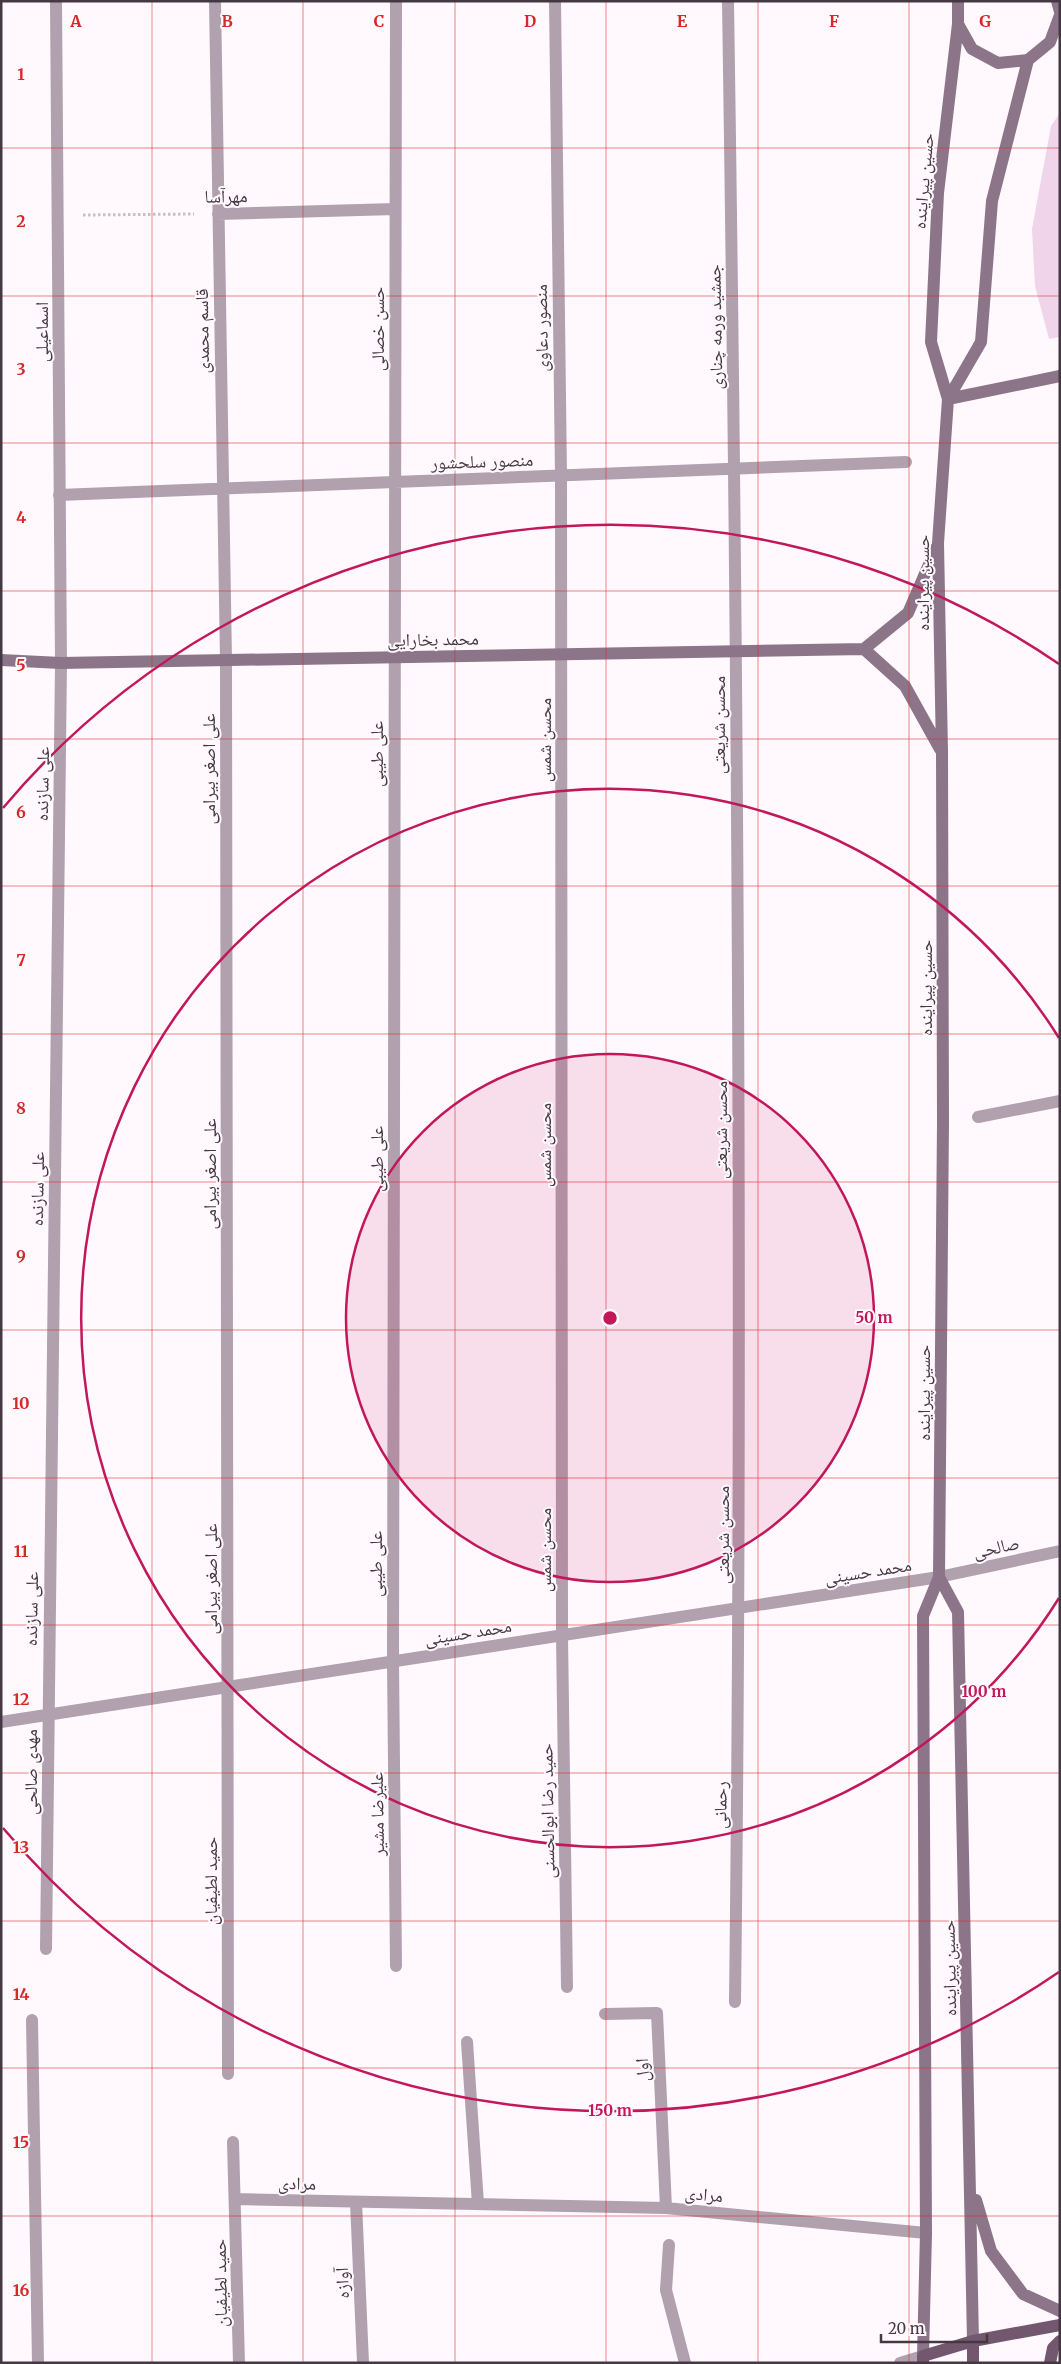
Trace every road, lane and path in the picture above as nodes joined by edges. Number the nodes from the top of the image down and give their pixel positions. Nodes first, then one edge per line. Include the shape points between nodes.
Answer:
1 (56, 1) edge
2 (214, 1) edge
3 (396, 1) edge
4 (555, 1) edge
5 (728, 1) edge
6 (958, 1) edge
7 (1057, 1) edge
8 (1060, 13) edge
9 (958, 24) junction
10 (1028, 60) junction
11 (395, 209) junction
12 (218, 214) junction
13 (57, 215) junction
14 (1060, 376) edge
15 (948, 399) junction
16 (906, 462) dead end
17 (735, 469) junction
18 (561, 476) junction
19 (394, 482) junction
20 (222, 489) junction
21 (60, 495) junction
22 (938, 543) junction
23 (864, 649) junction
24 (735, 651) junction
25 (561, 654) junction
26 (394, 657) junction
27 (1, 660) edge
28 (226, 660) junction
29 (61, 663) junction
30 (942, 752) junction
31 (1060, 1101) edge
32 (978, 1117) dead end
33 (1060, 1551) edge
34 (939, 1578) junction
35 (740, 1608) junction
36 (562, 1636) junction
37 (393, 1662) junction
38 (227, 1687) junction
39 (48, 1715) junction
40 (1, 1722) edge
41 (46, 1949) dead end
42 (396, 1966) dead end
43 (566, 1987) dead end
44 (735, 2002) dead end
45 (605, 2014) dead end
46 (32, 2020) dead end
47 (467, 2042) dead end
48 (228, 2074) dead end
49 (233, 2142) dead end
50 (972, 2185) junction
51 (235, 2199) junction
52 (356, 2202) junction
53 (478, 2204) junction
54 (666, 2208) junction
55 (926, 2233) junction
56 (670, 2245) dead end
57 (1060, 2311) edge
58 (1060, 2325) edge
59 (974, 2341) junction
60 (1060, 2341) edge
61 (923, 2360) edge
62 (38, 2363) edge
63 (239, 2363) edge
64 (363, 2363) edge
65 (685, 2363) edge
66 (900, 2363) edge
67 (973, 2363) edge
68 (1050, 2363) edge

1 - 13 street, اسماعیلی
2 - 12 street, قاسم محمدی
3 - 11 street, حسن خصالی
4 - 18 street, منصور دعاوی
5 - 17 street, جمشید ورمه چناری
6 - 9 main road, حسین پیراینده
7 - 8 main road
8 - 10 main road via 1050,42
9 - 10 main road via 972,49 998,63
9 - 15 main road, حسین پیراینده via 938,193 931,342
10 - 15 main road, حسین پیراینده via 992,201 981,342
11 - 12 street, مهرآسا
11 - 19 street, حسن خصالی
12 - 13 path, مهرآسا
12 - 20 street, قاسم محمدی
13 - 21 street, اسماعیلی
14 - 15 main road
15 - 22 main road, حسین پیراینده
16 - 17 street, منصور سلحشور
17 - 18 street, منصور سلحشور
17 - 24 street, جمشید ورمه چناری
18 - 19 street, منصور سلحشور
18 - 25 street, منصور دعاوی
19 - 20 street, منصور سلحشور
19 - 26 street, حسن خصالی
20 - 21 street, منصور سلحشور
20 - 28 street, قاسم محمدی
21 - 29 street, اسماعیلی
22 - 23 main road via 908,613
22 - 30 main road, حسین پیراینده
23 - 24 main road, محمد بخارایی
23 - 30 main road via 905,686
24 - 25 main road, محمد بخارایی
24 - 35 street, محسن شریعتی
25 - 26 main road, محمد بخارایی
25 - 36 street, محسن شمس
26 - 28 main road, محمد بخارایی
26 - 37 street, علی طیبی
27 - 29 main road, محمد بخارایی
28 - 29 main road, محمد بخارایی
28 - 38 street, علی اصغر بیرامی
29 - 39 street, علی سازنده
30 - 34 main road, حسین پیراینده
31 - 32 street
33 - 34 street, صالحی
34 - 35 street, محمد حسینی
34 - 50 main road, حسین پیراینده via 958,1612
34 - 55 main road, حسین پیراینده via 923,1616
35 - 36 street, محمد حسینی
35 - 44 street, رحمانی
36 - 37 street, محمد حسینی
36 - 43 street, حمید رضا ابوالحسنی
37 - 38 street, محمد حسینی
37 - 42 street, علیرضا مشیر
38 - 39 street, محمد حسینی
38 - 48 street, حمید لطیفیان
39 - 40 street, محمد حسینی
39 - 41 street, مهدی صالحی
45 - 54 street, اول via 657,2013
46 - 62 street
47 - 53 street
49 - 51 street, حمید لطیفیان
50 - 57 main road via 991,2252 1023,2294
50 - 59 main road, حسین پیراینده
51 - 52 street, مرادی
51 - 63 street, حمید لطیفیان
52 - 53 street, مرادی
52 - 64 street, آوازه
53 - 54 street, مرادی
54 - 55 street, مرادی
55 - 61 main road, حسین پیراینده
56 - 65 street via 666,2290
58 - 59 main road
59 - 61 main road
59 - 67 main road, حسین پیراینده
60 - 68 main road via 1053,2348
61 - 66 street

